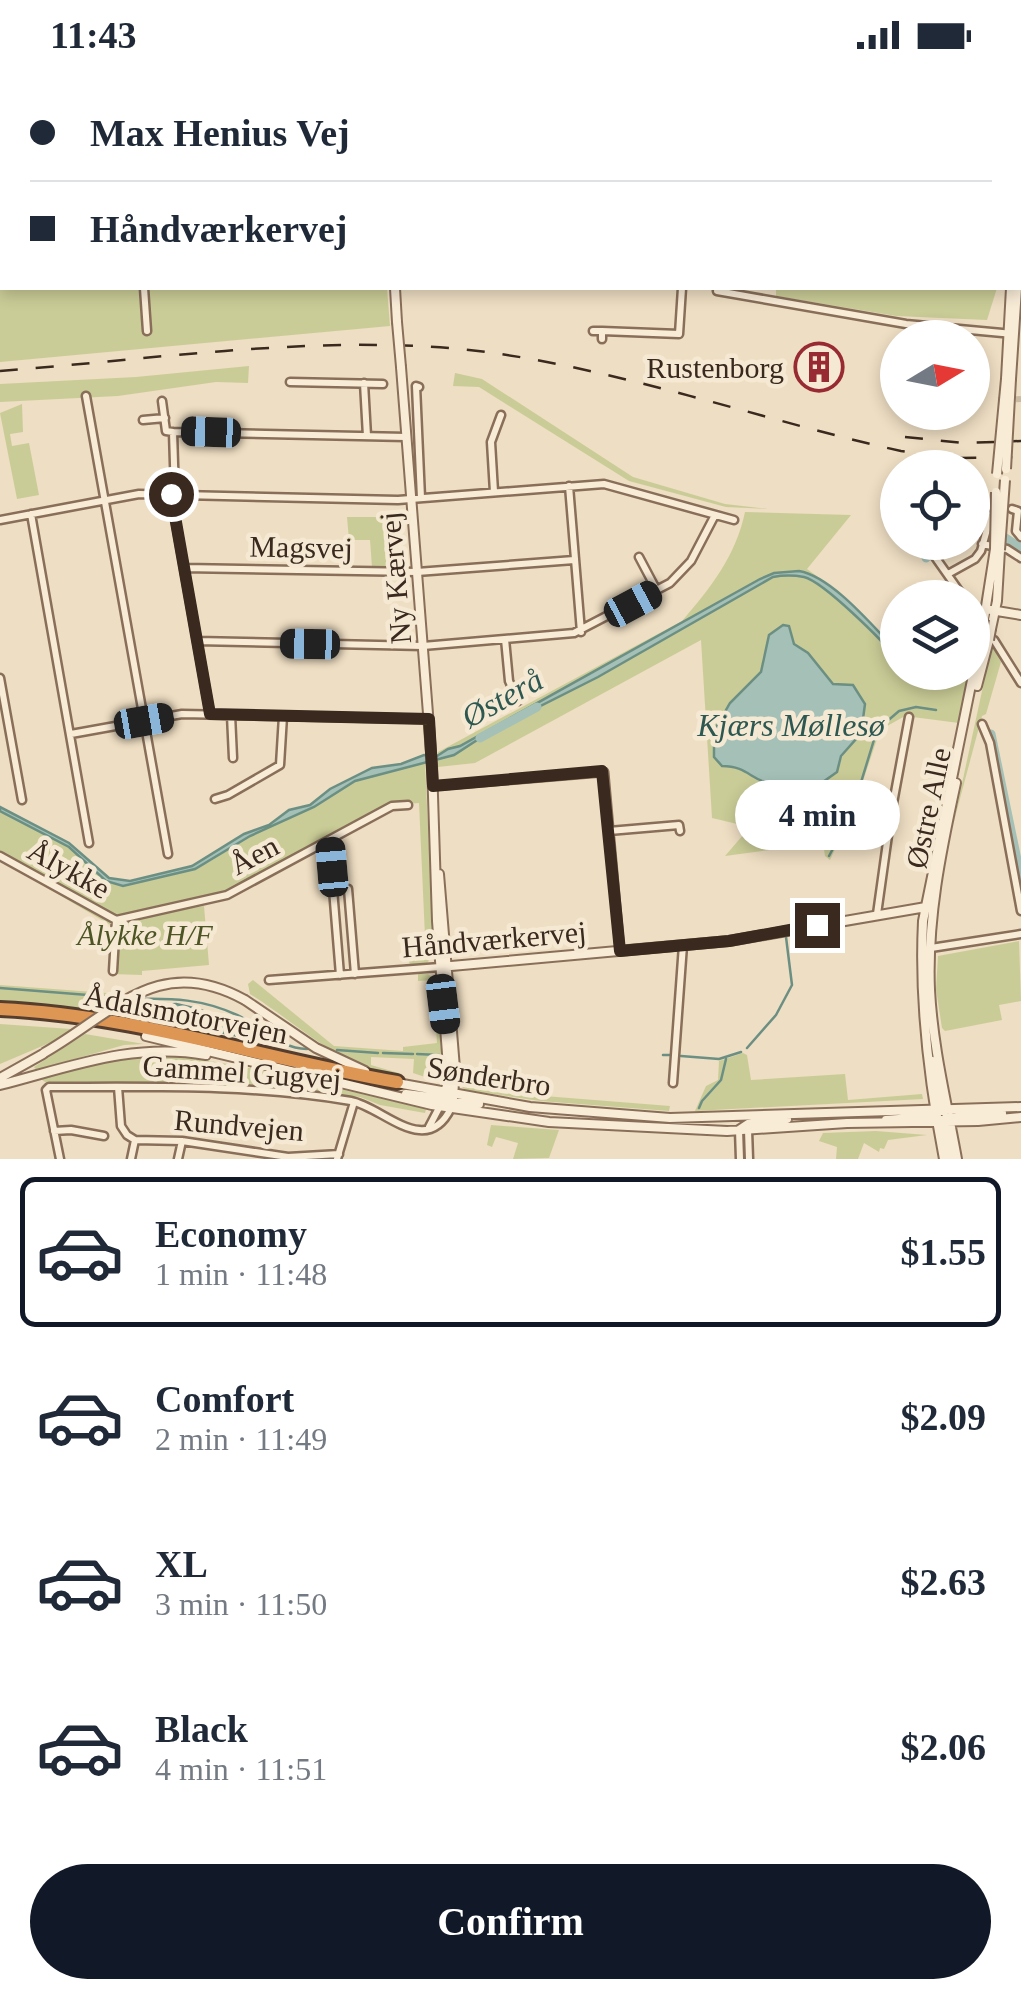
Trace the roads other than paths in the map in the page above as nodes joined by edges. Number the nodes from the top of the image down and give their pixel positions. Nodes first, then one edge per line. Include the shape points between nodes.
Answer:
1 (144, 290) edge
2 (395, 290) edge
3 (682, 290) edge
4 (1014, 290) edge
5 (717, 291) dead end
6 (148, 331) dead end
7 (593, 331) dead end
8 (1010, 334) junction
9 (290, 382) dead end
10 (364, 384) junction
11 (382, 384) dead end
12 (419, 387) dead end
13 (86, 396) dead end
14 (162, 401) dead end
15 (501, 416) dead end
16 (165, 418) junction
17 (143, 420) dead end
18 (173, 432) junction
19 (368, 436) junction
20 (406, 437) junction
21 (569, 486) junction
22 (494, 492) junction
23 (173, 495) junction
24 (416, 498) junction
25 (104, 500) junction
26 (1012, 509) dead end
27 (31, 514) junction
28 (715, 515) junction
29 (991, 515) dead end
30 (990, 518) edge
31 (0, 520) edge
32 (734, 520) dead end
33 (1021, 536) edge
34 (990, 546) edge
35 (639, 558) dead end
36 (1021, 558) edge
37 (574, 560) junction
38 (938, 560) edge
39 (973, 560) edge
40 (184, 568) junction
41 (418, 572) junction
42 (948, 574) junction
43 (952, 580) edge
44 (657, 590) junction
45 (990, 593) edge
46 (990, 614) edge
47 (1021, 615) edge
48 (580, 632) junction
49 (505, 639) junction
50 (991, 640) joint
51 (197, 641) junction
52 (423, 646) junction
53 (0, 678) edge
54 (1021, 684) edge
55 (974, 690) edge
56 (518, 701) dead end
57 (210, 714) junction
58 (230, 714) junction
59 (284, 716) junction
60 (908, 717) dead end
61 (429, 719) junction
62 (144, 721) junction
63 (982, 724) dead end
64 (71, 734) junction
65 (233, 758) dead end
66 (433, 786) junction
67 (214, 799) dead end
68 (22, 800) dead end
69 (408, 805) dead end
70 (609, 831) junction
71 (680, 831) dead end
72 (329, 840) junction
73 (89, 842) dead end
74 (168, 854) dead end
75 (0, 856) edge
76 (333, 888) junction
77 (929, 907) junction
78 (171, 910) joint
79 (1021, 911) edge
80 (878, 914) junction
81 (116, 920) junction
82 (1021, 934) edge
83 (683, 945) junction
84 (931, 948) junction
85 (620, 951) junction
86 (444, 967) junction
87 (113, 971) dead end
88 (355, 974) junction
89 (340, 975) junction
90 (269, 980) dead end
91 (0, 1009) edge
92 (0, 1017) edge
93 (146, 1036) joint
94 (254, 1064) junction
95 (0, 1078) edge
96 (362, 1082) junction
97 (397, 1082) junction
98 (673, 1084) dead end
99 (118, 1087) junction
100 (447, 1100) junction
101 (354, 1102) junction
102 (1021, 1111) edge
103 (806, 1114) junction
104 (943, 1116) junction
105 (736, 1118) junction
106 (744, 1128) junction
107 (54, 1131) junction
108 (104, 1136) dead end
109 (136, 1140) junction
110 (182, 1141) junction
111 (262, 1156) edge
112 (338, 1156) edge
113 (60, 1159) edge
114 (131, 1159) edge
115 (178, 1159) edge
116 (740, 1159) edge
117 (750, 1159) edge
118 (951, 1159) edge

1 - 6 street
2 - 20 street, Ny Kærvej, bridge
3 - 7 street via 679,334
4 - 8 street, Østre Alle
5 - 8 street via 906,324
8 - 45 street, Østre Alle, bridge
9 - 10 street
10 - 11 street
10 - 19 street
12 - 24 street, Ny Kærvej
13 - 25 street
14 - 16 street
15 - 22 street via 491,442
16 - 17 street
16 - 18 street via 166,431
18 - 19 street
18 - 23 street
19 - 20 street
20 - 24 street, Ny Kærvej
21 - 22 street
21 - 28 street via 608,484
21 - 37 street
22 - 24 street
23 - 24 street
23 - 25 street
23 - 40 street
24 - 41 street, Ny Kærvej
25 - 27 street
25 - 62 street
26 - 33 street via 1018,511
27 - 31 street
27 - 64 street
28 - 32 street
28 - 44 street via 691,561
29 - 30 street
34 - 36 street
35 - 44 street
37 - 41 street, Magsvej
37 - 48 street
38 - 42 street
39 - 42 street
40 - 41 street, Magsvej
40 - 51 street
41 - 52 street, Ny Kærvej
42 - 43 street
44 - 48 street
46 - 47 street
48 - 49 street
49 - 52 street
49 - 56 street
50 - 54 street
50 - 77 street, Østre Alle
51 - 52 street
51 - 57 street
52 - 61 street, Ny Kærvej
53 - 68 street
55 - 77 street, Østre Alle
57 - 58 street
57 - 62 street
58 - 59 street
58 - 65 street
59 - 61 street
59 - 67 street via 280,766
60 - 80 street
61 - 66 street, Ny Kærvej
62 - 64 street
62 - 74 street
63 - 79 street
64 - 73 street
66 - 70 street via 602,771
66 - 86 street, Ny Kærvej
69 - 72 street, Åen via 392,806
70 - 71 street via 679,825
70 - 85 street
72 - 76 street
72 - 78 street, Åen via 227,894
75 - 81 street, Ålykke
76 - 88 street via 348,889
76 - 89 street
77 - 80 street, Håndværkervej
77 - 84 street, Østre Alle
77 - 104 street, Østre Alle via 922,968
78 - 81 street, Ålykke
80 - 83 street, Håndværkervej
81 - 87 street, Ålykke
82 - 84 street
83 - 85 street, Håndværkervej
83 - 98 street
84 - 104 street, Østre Alle
85 - 86 street, Håndværkervej
86 - 88 street, Håndværkervej
86 - 100 street, Ny Kærvej
88 - 89 street, Håndværkervej
89 - 90 street, Håndværkervej
91 - 96 highway, Ådalsmotorvejen via 129,1025
92 - 93 highway, Ådalsmotorvejen
93 - 94 street, Sønderbro
94 - 95 street, Sønderbro via 149,1049
94 - 96 street, Sønderbro
95 - 97 street, Sønderbro, bridge via 123,999 176,982 201,983 245,1000 316,1048
96 - 97 highway, Ådalsmotorvejen
96 - 100 street, Sønderbro
97 - 100 street, Sønderbro
99 - 101 street, Gammel Gugvej
99 - 107 street, Gammel Gugvej via 48,1087
99 - 109 street, Rundvejen via 121,1126
100 - 101 street, Gammel Gugvej via 428,1128 402,1128
100 - 105 street, Sønderbro
100 - 106 street, Sønderbro via 564,1123
101 - 112 street
102 - 104 street, Sønderbro
102 - 104 street, Sønderbro
103 - 104 street, Sønderbro
103 - 105 street, Sønderbro
103 - 106 street
104 - 106 street, Sønderbro
104 - 118 street, Østre Alle
104 - 118 street, Østre Alle via 940,1134
105 - 106 street
106 - 116 street
106 - 117 street
107 - 108 street
107 - 113 street
109 - 110 street, Rundvejen
109 - 114 street
110 - 111 street, Rundvejen
110 - 115 street
111 - 112 street, Rundvejen

